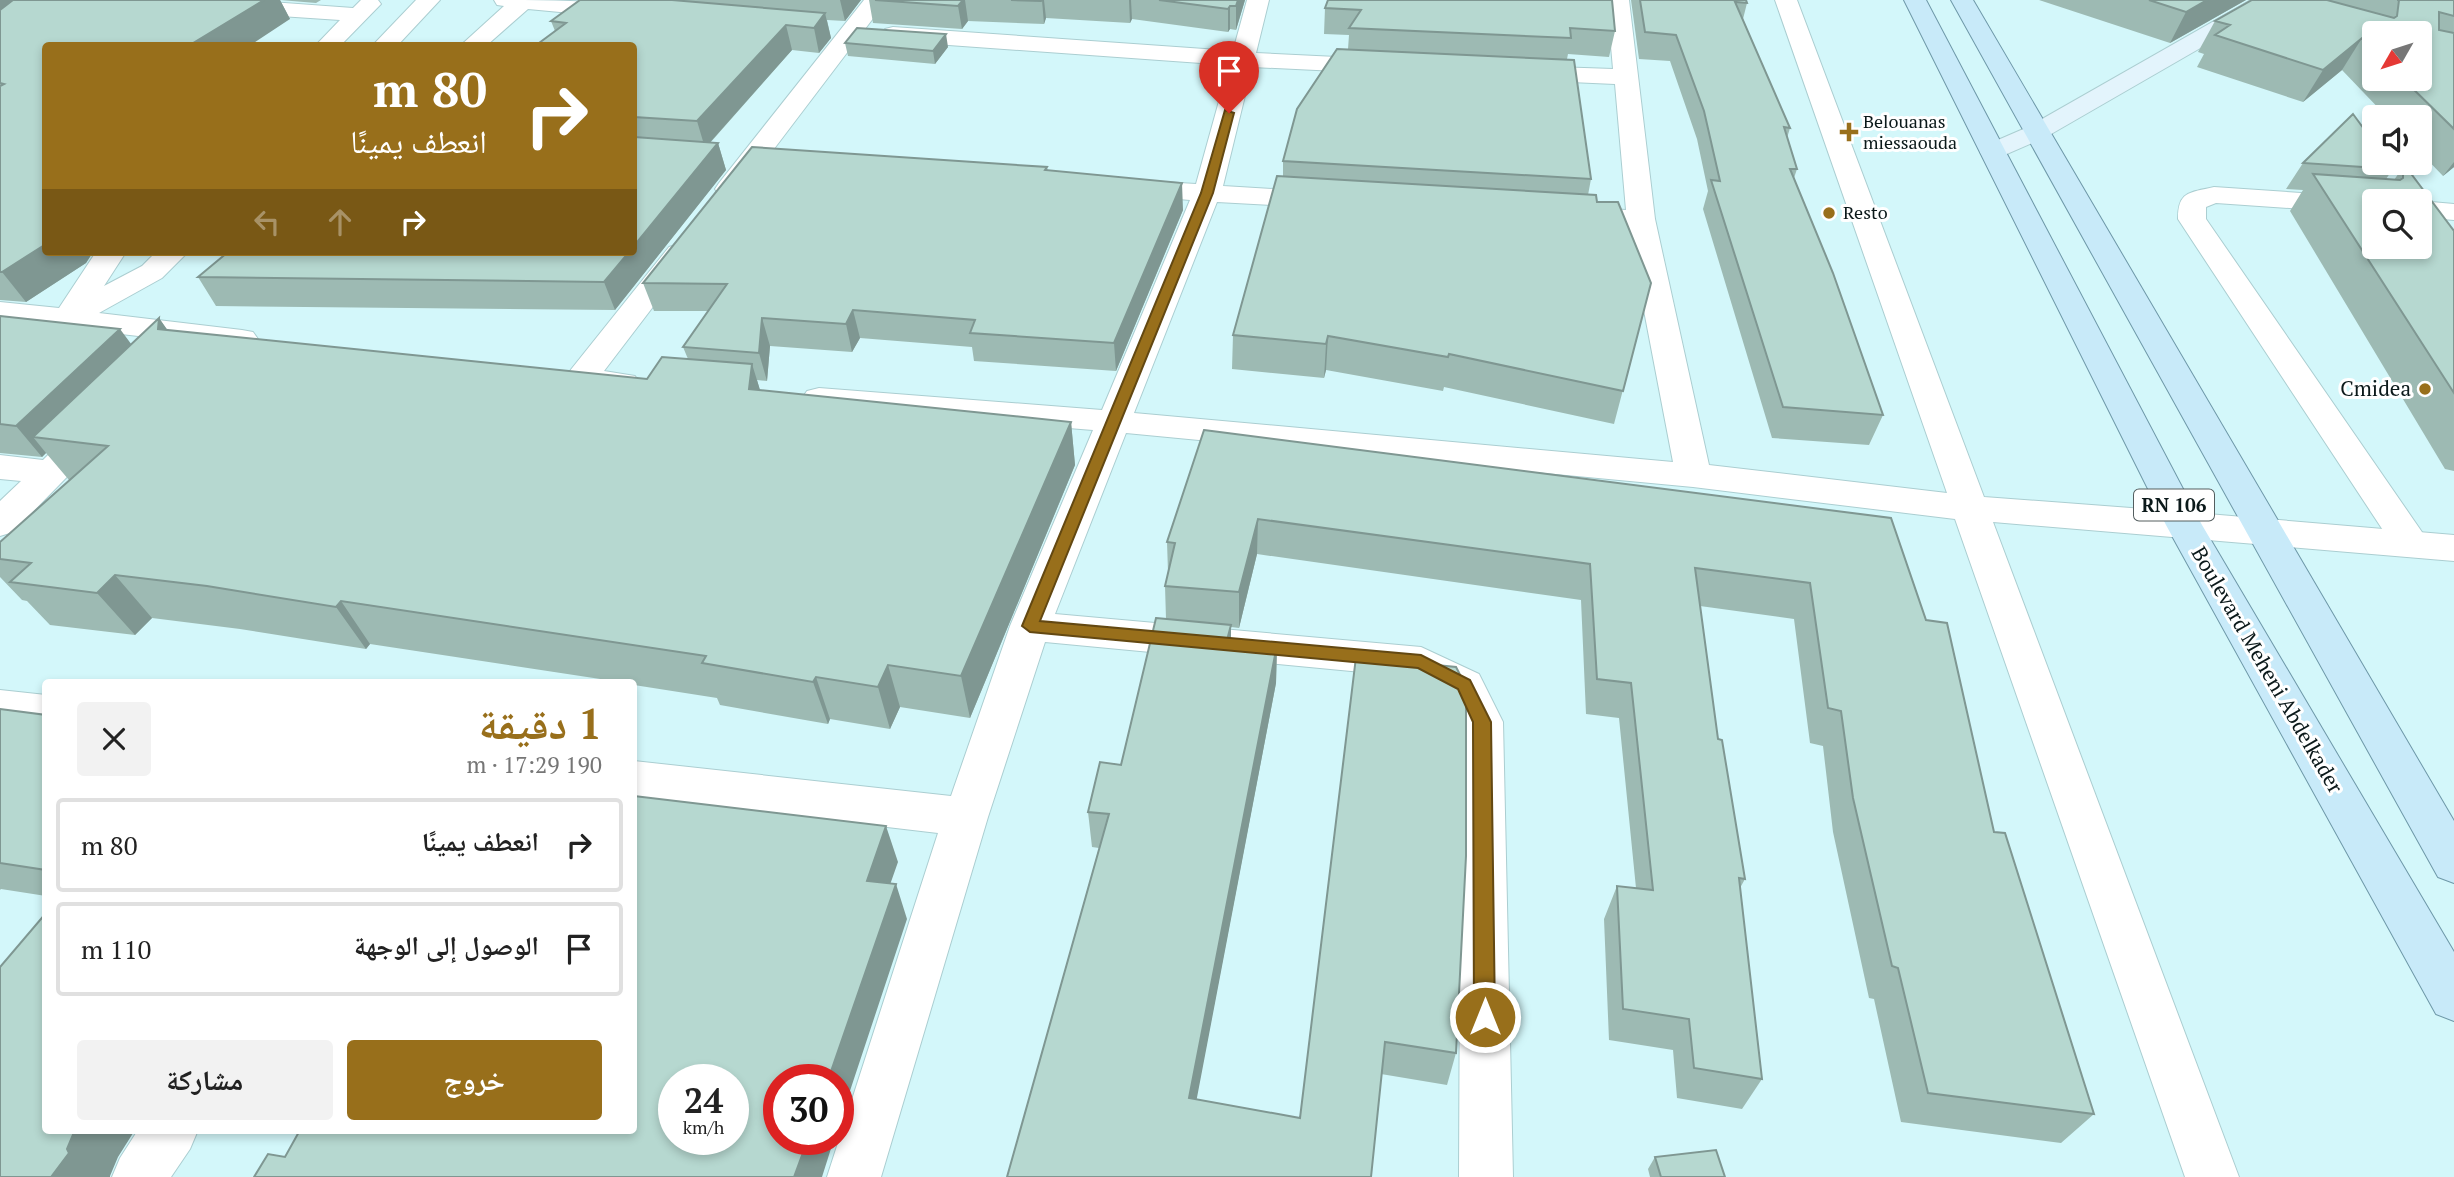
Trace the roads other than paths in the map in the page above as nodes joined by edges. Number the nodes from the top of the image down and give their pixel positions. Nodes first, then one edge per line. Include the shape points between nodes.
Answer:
1 (149, 0) edge
2 (429, 0) edge
3 (876, 0) edge
4 (1258, 0) edge
5 (1618, 0) edge
6 (1786, 0) edge
7 (1915, 0) edge
8 (1962, 0) edge
9 (514, 1) edge
10 (366, 7) edge
11 (2270, 7) edge
12 (646, 13) edge
13 (838, 30) junction
14 (330, 42) edge
15 (387, 42) edge
16 (475, 42) edge
17 (1243, 59) junction
18 (1407, 67) edge
19 (1502, 72) edge
20 (1625, 78) junction
21 (2037, 132) junction
22 (1993, 152) junction
23 (1110, 186) edge
24 (1207, 193) junction
25 (1343, 201) edge
26 (2362, 205) edge
27 (2432, 210) edge
28 (2454, 212) edge
29 (1546, 214) edge
30 (1641, 219) junction
31 (108, 256) edge
32 (169, 256) edge
33 (0, 311) edge
34 (68, 318) junction
35 (192, 333) junction
36 (276, 343) edge
37 (164, 360) edge
38 (649, 385) edge
39 (785, 395) edge
40 (116, 407) edge
41 (1113, 421) junction
42 (0, 467) edge
43 (50, 471) junction
44 (1693, 475) junction
45 (1970, 508) junction
46 (0, 523) edge
47 (2184, 525) junction
48 (2265, 531) junction
49 (2411, 544) junction
50 (2454, 548) edge
51 (1030, 626) junction
52 (0, 706) edge
53 (42, 711) edge
54 (637, 779) edge
55 (966, 817) junction
56 (2454, 863) edge
57 (2454, 998) edge
58 (168, 1134) edge
59 (139, 1177) edge
60 (854, 1177) edge
61 (1486, 1177) edge
62 (2212, 1177) edge

1 - 10 street
2 - 15 street
3 - 13 street
4 - 17 street
5 - 20 street
6 - 45 street
7 - 22 main road, Boulevard Meheni Abdelkader / RN 106
8 - 21 main road, RN 106
9 - 12 street
9 - 16 street
10 - 14 street
11 - 21 main road via 2148,65
13 - 17 street
13 - 38 street via 750,163 567,378
17 - 18 street
17 - 24 street
19 - 20 street
20 - 30 street
21 - 22 main road
21 - 48 main road, RN 106
22 - 47 main road, Boulevard Meheni Abdelkader / RN 106
23 - 24 street
24 - 25 street
24 - 41 street
26 - 49 street via 2214,195 2192,202 2192,219
27 - 28 street
29 - 30 street
30 - 44 street
31 - 34 street
32 - 34 street via 152,272
33 - 34 street
34 - 35 street
35 - 36 street
35 - 37 street
39 - 41 street
40 - 43 street
41 - 44 street
41 - 51 street
42 - 43 street
43 - 46 street
44 - 45 street
45 - 47 street
45 - 62 street
47 - 48 street
47 - 57 main road, Boulevard Meheni Abdelkader / RN 106
48 - 49 street
48 - 56 main road, RN 106
49 - 50 street
51 - 55 street
51 - 61 street via 1421,662 1464,685 1482,722
52 - 53 street
54 - 55 street
55 - 60 street
58 - 59 street

